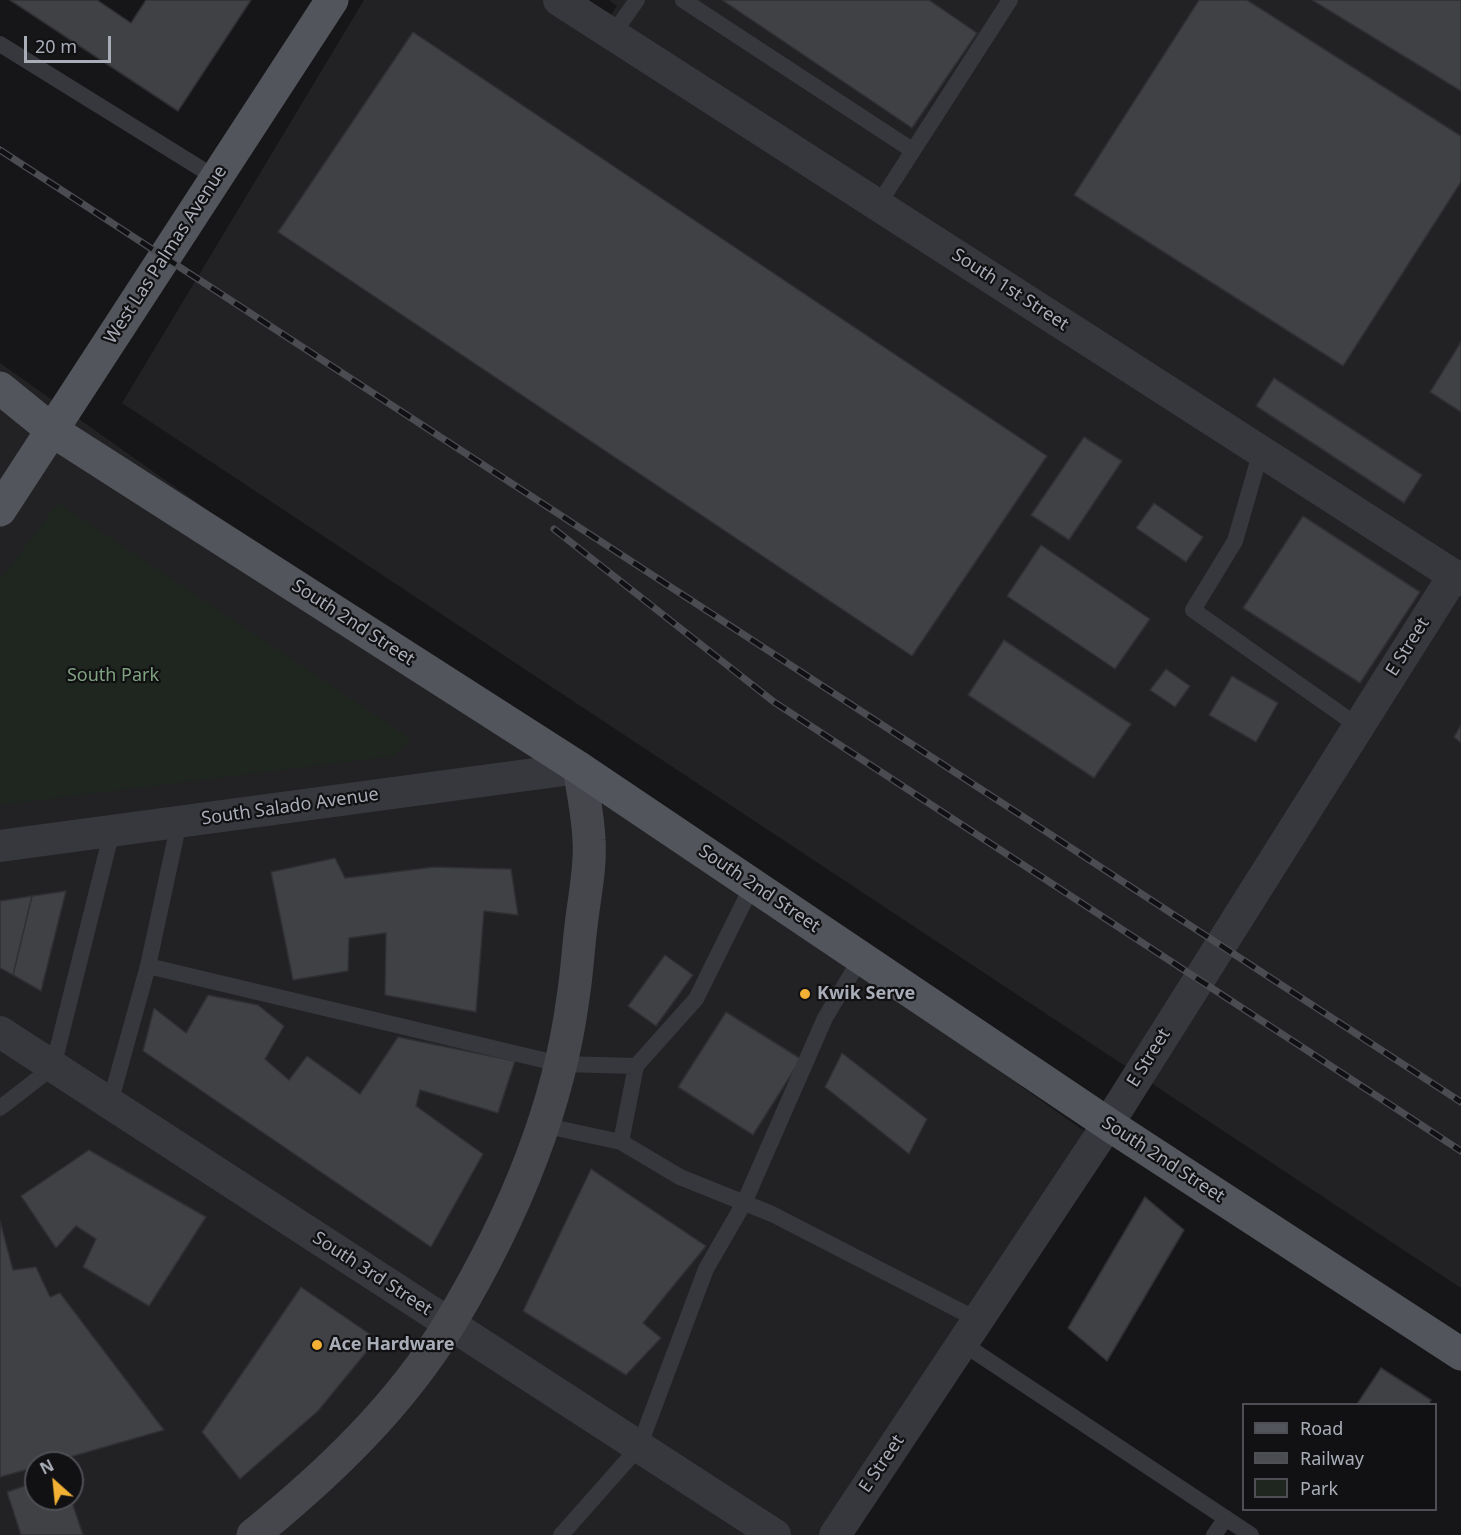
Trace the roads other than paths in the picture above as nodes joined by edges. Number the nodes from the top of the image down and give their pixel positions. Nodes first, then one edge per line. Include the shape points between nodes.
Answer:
1 (332, 0) edge
2 (559, 0) edge
3 (637, 0) edge
4 (683, 0) edge
5 (1010, 0) edge
6 (613, 34) junction
7 (0, 44) edge
8 (912, 150) junction
9 (216, 178) junction
10 (878, 205) junction
11 (0, 388) edge
12 (53, 431) junction
13 (1261, 451) junction
14 (0, 510) edge
15 (1457, 578) edge
16 (1358, 726) junction
17 (579, 768) junction
18 (179, 822) junction
19 (112, 831) junction
20 (0, 846) edge
21 (753, 884) junction
22 (861, 958) junction
23 (148, 966) junction
24 (0, 1032) edge
25 (560, 1064) junction
26 (636, 1066) junction
27 (53, 1067) junction
28 (110, 1103) junction
29 (0, 1108) edge
30 (1108, 1124) junction
31 (542, 1125) junction
32 (621, 1142) junction
33 (744, 1203) junction
34 (450, 1324) junction
35 (970, 1332) junction
36 (1461, 1354) edge
37 (639, 1447) junction
38 (1226, 1518) junction
39 (253, 1535) edge
40 (561, 1535) edge
41 (775, 1535) edge
42 (835, 1535) edge
43 (1214, 1535) edge
44 (1251, 1535) edge

1 - 9 main road, West Las Palmas Avenue
2 - 6 street, South 1st Street
3 - 6 lane
4 - 8 lane
5 - 8 lane
6 - 10 street, South 1st Street
7 - 9 lane
8 - 10 lane
9 - 12 main road, West Las Palmas Avenue
10 - 13 street, South 1st Street
11 - 12 main road, South 2nd Street
12 - 14 main road, West Las Palmas Avenue
12 - 17 main road, South 2nd Street
13 - 15 street, South 1st Street
13 - 16 lane via 1235,541 1193,610
15 - 16 street, E Street
16 - 30 street, E Street
17 - 18 street, South Salado Avenue
17 - 21 main road, South 2nd Street
17 - 25 street via 589,842 573,999
18 - 19 street, South Salado Avenue
18 - 23 lane
19 - 20 street, South Salado Avenue
19 - 27 lane
21 - 22 main road, South 2nd Street
21 - 26 lane via 696,999
22 - 30 main road, South 2nd Street
22 - 33 lane via 825,1018
23 - 25 lane
23 - 28 lane
24 - 27 street, South 3rd Street
25 - 26 lane
25 - 31 street
26 - 32 lane
27 - 28 street, South 3rd Street
27 - 29 lane
28 - 34 street, South 3rd Street
30 - 35 street, E Street
30 - 36 main road, South 2nd Street
31 - 32 lane
31 - 34 street via 506,1218
32 - 33 lane via 680,1177
33 - 35 lane via 771,1214
33 - 37 lane via 706,1269
34 - 37 street, South 3rd Street
34 - 39 street via 353,1446
35 - 38 lane
35 - 42 street, E Street
37 - 40 lane
37 - 41 street, South 3rd Street
38 - 43 lane
38 - 44 lane

